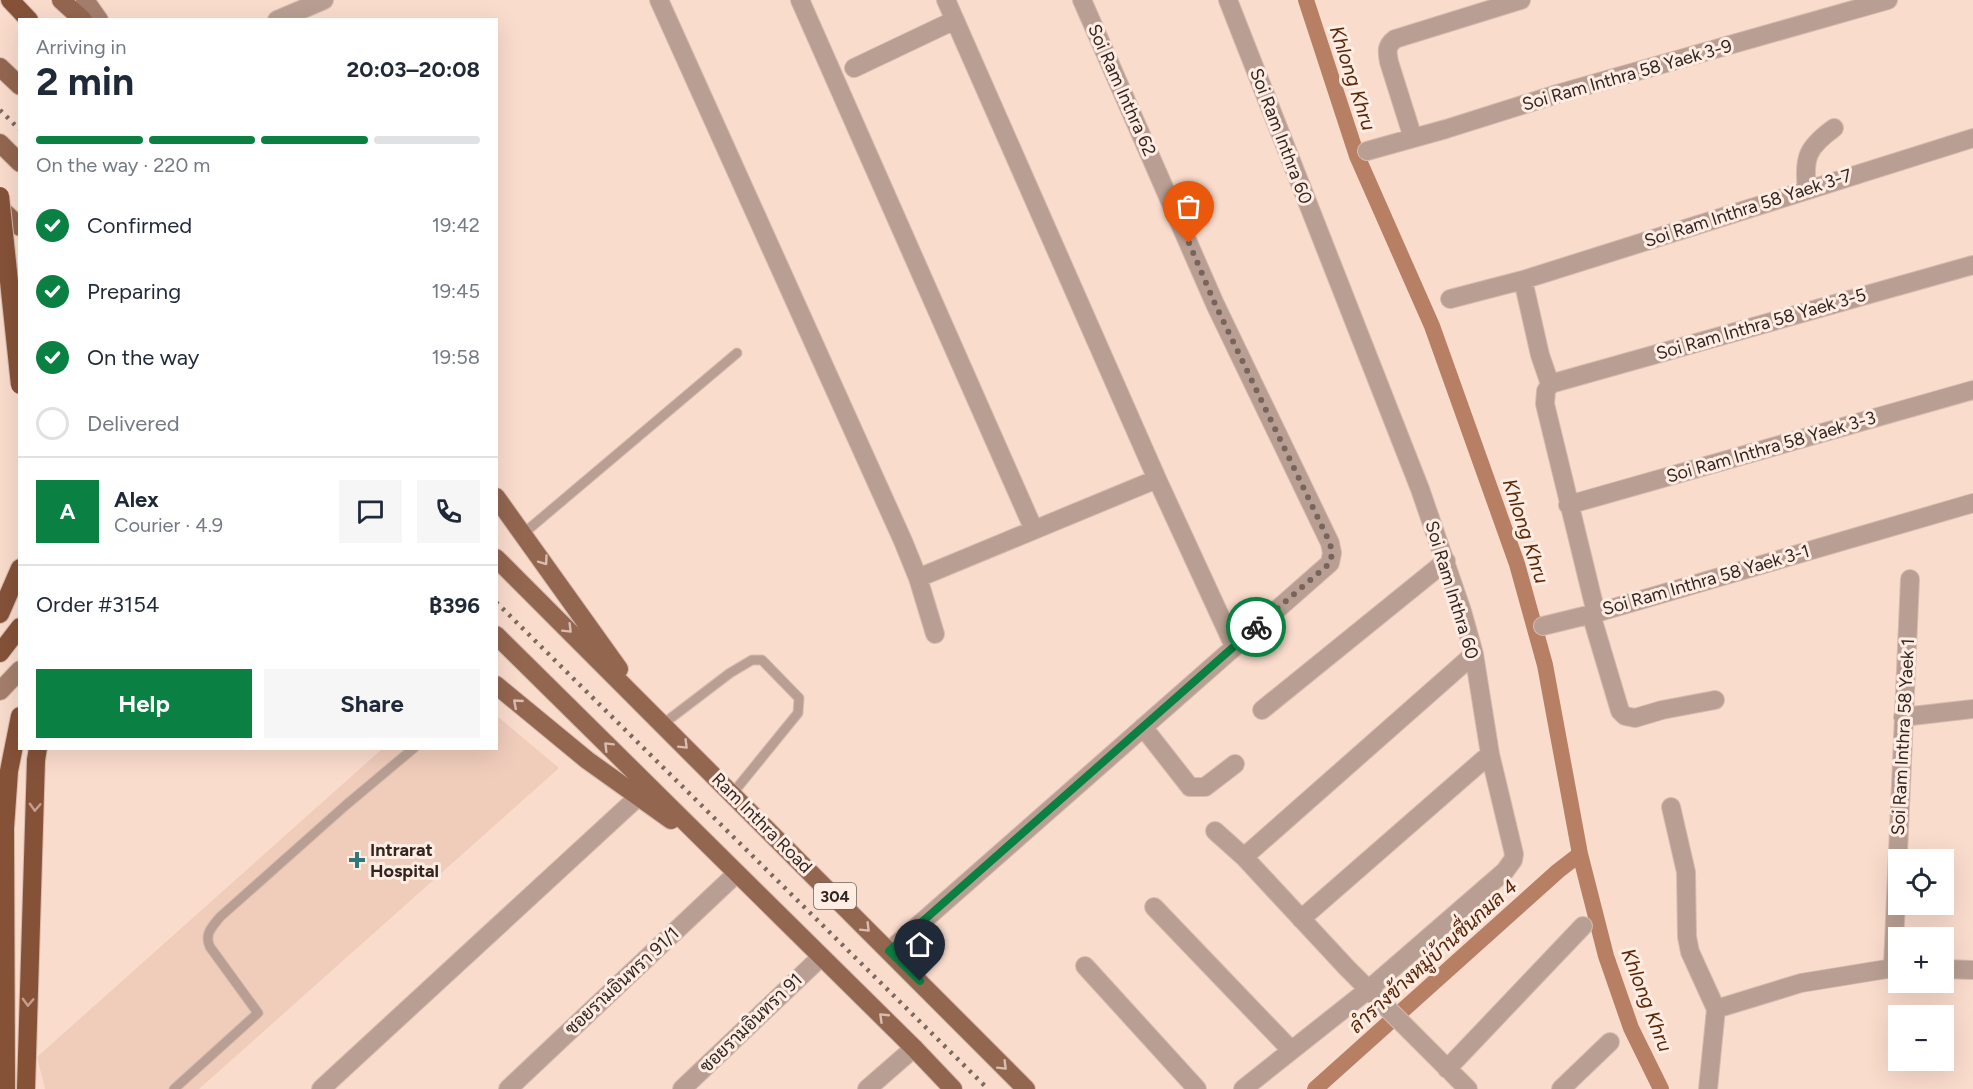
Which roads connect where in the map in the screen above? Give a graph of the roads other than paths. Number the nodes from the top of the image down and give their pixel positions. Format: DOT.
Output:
graph roads {
  1 [pos="10,0"];
  2 [pos="61,0"];
  3 [pos="85,0"];
  4 [pos="324,0"];
  5 [pos="659,0"];
  6 [pos="800,0"];
  7 [pos="946,0"];
  8 [pos="1082,0"];
  9 [pos="1228,0"];
  10 [pos="1521,0"];
  11 [pos="1888,0"];
  12 [pos="302,5"];
  13 [pos="27,18"];
  14 [pos="81,18"];
  15 [pos="98,18"];
  16 [pos="280,18"];
  17 [pos="955,20"];
  18 [pos="0,66"];
  19 [pos="854,69"];
  20 [pos="18,84"];
  21 [pos="1834,128"];
  22 [pos="1413,138"];
  23 [pos="1973,138"];
  24 [pos="0,143"];
  25 [pos="1367,151"];
  26 [pos="18,161"];
  27 [pos="1807,189"];
  28 [pos="0,196"];
  29 [pos="0,208"];
  30 [pos="18,225"];
  31 [pos="1973,265"];
  32 [pos="18,276"];
  33 [pos="0,279"];
  34 [pos="1523,280"];
  35 [pos="18,296"];
  36 [pos="1450,299"];
  37 [pos="0,301"];
  38 [pos="737,352"];
  39 [pos="18,366"];
  40 [pos="1550,384"];
  41 [pos="1973,390"];
  42 [pos="1157,479"];
  43 [pos="498,500"];
  44 [pos="1973,503"];
  45 [pos="1568,506"];
  46 [pos="1034,530"];
  47 [pos="524,533"];
  48 [pos="498,560"];
  49 [pos="1446,561"];
  50 [pos="18,573"];
  51 [pos="918,578"];
  52 [pos="1910,579"];
  53 [pos="0,614"];
  54 [pos="1593,614"];
  55 [pos="1543,626"];
  56 [pos="18,630"];
  57 [pos="935,634"];
  58 [pos="498,637"];
  59 [pos="1234,646"];
  60 [pos="0,653"];
  61 [pos="1474,654"];
  62 [pos="18,672"];
  63 [pos="498,687"];
  64 [pos="0,691"];
  65 [pos="1715,700"];
  66 [pos="643,704"];
  67 [pos="1973,709"];
  68 [pos="1262,710"];
  69 [pos="1903,717"];
  70 [pos="663,724"];
  71 [pos="18,726"];
  72 [pos="1143,727"];
  73 [pos="38,750"];
  74 [pos="412,750"];
  75 [pos="1490,754"];
  76 [pos="1235,764"];
  77 [pos="733,793"];
  78 [pos="638,797"];
  79 [pos="1671,807"];
  80 [pos="1215,831"];
  81 [pos="710,846"];
  82 [pos="1244,857"];
  83 [pos="736,874"];
  84 [pos="1155,907"];
  85 [pos="1301,919"];
  86 [pos="1583,926"];
  87 [pos="1897,927"];
  88 [pos="889,951"];
  89 [pos="821,957"];
  90 [pos="1085,966"];
  91 [pos="1888,968"];
  92 [pos="1954,969"];
  93 [pos="1973,970"];
  94 [pos="1369,989"];
  95 [pos="1716,1009"];
  96 [pos="1610,1042"];
  97 [pos="914,1048"];
  98 [pos="1291,1050"];
  99 [pos="1447,1069"];
  100 [pos="6,1089"];
  101 [pos="26,1089"];
  102 [pos="174,1089"];
  103 [pos="321,1089"];
  104 [pos="508,1089"];
  105 [pos="682,1089"];
  106 [pos="867,1089"];
  107 [pos="953,1089"];
  108 [pos="1026,1089"];
  109 [pos="1197,1089"];
  110 [pos="1243,1089"];
  111 [pos="1468,1089"];
  112 [pos="1561,1089"];
  113 [pos="1708,1089"];
  1 -- 13 [label="highway"];
  2 -- 14 [label="main road"];
  3 -- 15 [label="main road"];
  4 -- 12 [label="street"];
  5 -- 51 [label="street"];
  6 -- 46 [label="street"];
  7 -- 17 [label="street"];
  8 -- 59 [label="street, Soi Ram Inthra 62"];
  9 -- 49 [label="street, Soi Ram Inthra 60"];
  10 -- 22 [label="street"];
  11 -- 22 [label="street, Soi Ram Inthra 58 Yaek 3-9"];
  12 -- 16 [label="street"];
  17 -- 19 [label="street"];
  17 -- 42 [label="street"];
  18 -- 20 [label="main road"];
  21 -- 27 [label="street"];
  22 -- 25 [label="street, Soi Ram Inthra 58 Yaek 3-9"];
  23 -- 27 [label="street, Soi Ram Inthra 58 Yaek 3-7"];
  24 -- 26 [label="main road"];
  27 -- 34 [label="street, Soi Ram Inthra 58 Yaek 3-7"];
  28 -- 39 [label="highway, bridge"];
  29 -- 30 [label="main road"];
  31 -- 40 [label="street, Soi Ram Inthra 58 Yaek 3-5"];
  32 -- 33 [label="main road"];
  34 -- 36 [label="street, Soi Ram Inthra 58 Yaek 3-7"];
  34 -- 40 [label="street, Soi Ram Inthra 58 Yaek 3-1"];
  35 -- 37 [label="main road"];
  38 -- 47 [label="lane"];
  40 -- 45 [label="street, Soi Ram Inthra 58 Yaek 3-1"];
  41 -- 45 [label="street, Soi Ram Inthra 58 Yaek 3-3"];
  42 -- 46 [label="street"];
  42 -- 59 [label="street"];
  43 -- 47 [label="main road"];
  44 -- 54 [label="street, Soi Ram Inthra 58 Yaek 3-1"];
  45 -- 54 [label="street, Soi Ram Inthra 58 Yaek 3-1"];
  46 -- 51 [label="street"];
  47 -- 66 [label="main road, one-way"];
  48 -- 66 [label="main road, Ram Inthra Road / 304, one-way"];
  49 -- 61 [label="street, Soi Ram Inthra 60"];
  49 -- 68 [label="street"];
  50 -- 53 [label="highway"];
  51 -- 57 [label="street"];
  52 -- 69 [label="street, Soi Ram Inthra 58 Yaek 1"];
  54 -- 55 [label="street"];
  54 -- 65 [label="street"];
  56 -- 60 [label="highway"];
  81 -- 58 [label="main road, one-way"];
  59 -- 72 [label="street, Soi Ram Inthra 62"];
  61 -- 75 [label="street, Soi Ram Inthra 60"];
  61 -- 82 [label="street"];
  62 -- 64 [label="main road"];
  78 -- 63 [label="main road, one-way"];
  66 -- 70 [label="main road, Ram Inthra Road / 304"];
  67 -- 69 [label="street"];
  69 -- 87 [label="street, Soi Ram Inthra 58 Yaek 1"];
  70 -- 77 [label="main road, Ram Inthra Road / 304, one-way"];
  70 -- 77 [label="lane"];
  71 -- 100 [label="highway"];
  72 -- 76 [label="street"];
  72 -- 88 [label="street, Soi Ram Inthra 62"];
  73 -- 101 [label="highway, one-way"];
  74 -- 102 [label="lane"];
  75 -- 85 [label="street"];
  75 -- 94 [label="street, Soi Ram Inthra 60"];
  77 -- 88 [label="main road, Ram Inthra Road / 304, one-way"];
  78 -- 81 [label="main road"];
  78 -- 103 [label="street"];
  79 -- 95 [label="street"];
  80 -- 82 [label="street"];
  81 -- 83 [label="main road"];
  82 -- 85 [label="street"];
  83 -- 89 [label="main road"];
  83 -- 104 [label="street, ซอยรามอินทรา 91/1"];
  84 -- 98 [label="street"];
  85 -- 94 [label="street"];
  86 -- 99 [label="street"];
  88 -- 108 [label="main road, Ram Inthra Road / 304, one-way"];
  97 -- 89 [label="main road, one-way"];
  89 -- 105 [label="street, ซอยรามอินทรา 91"];
  90 -- 109 [label="street"];
  91 -- 95 [label="street"];
  92 -- 93 [label="street"];
  94 -- 98 [label="street, Soi Ram Inthra 60"];
  94 -- 99 [label="street"];
  95 -- 113 [label="street"];
  96 -- 112 [label="street"];
  97 -- 106 [label="street"];
  97 -- 107 [label="main road"];
  98 -- 110 [label="street, Soi Ram Inthra 60"];
  99 -- 111 [label="street"];
}
